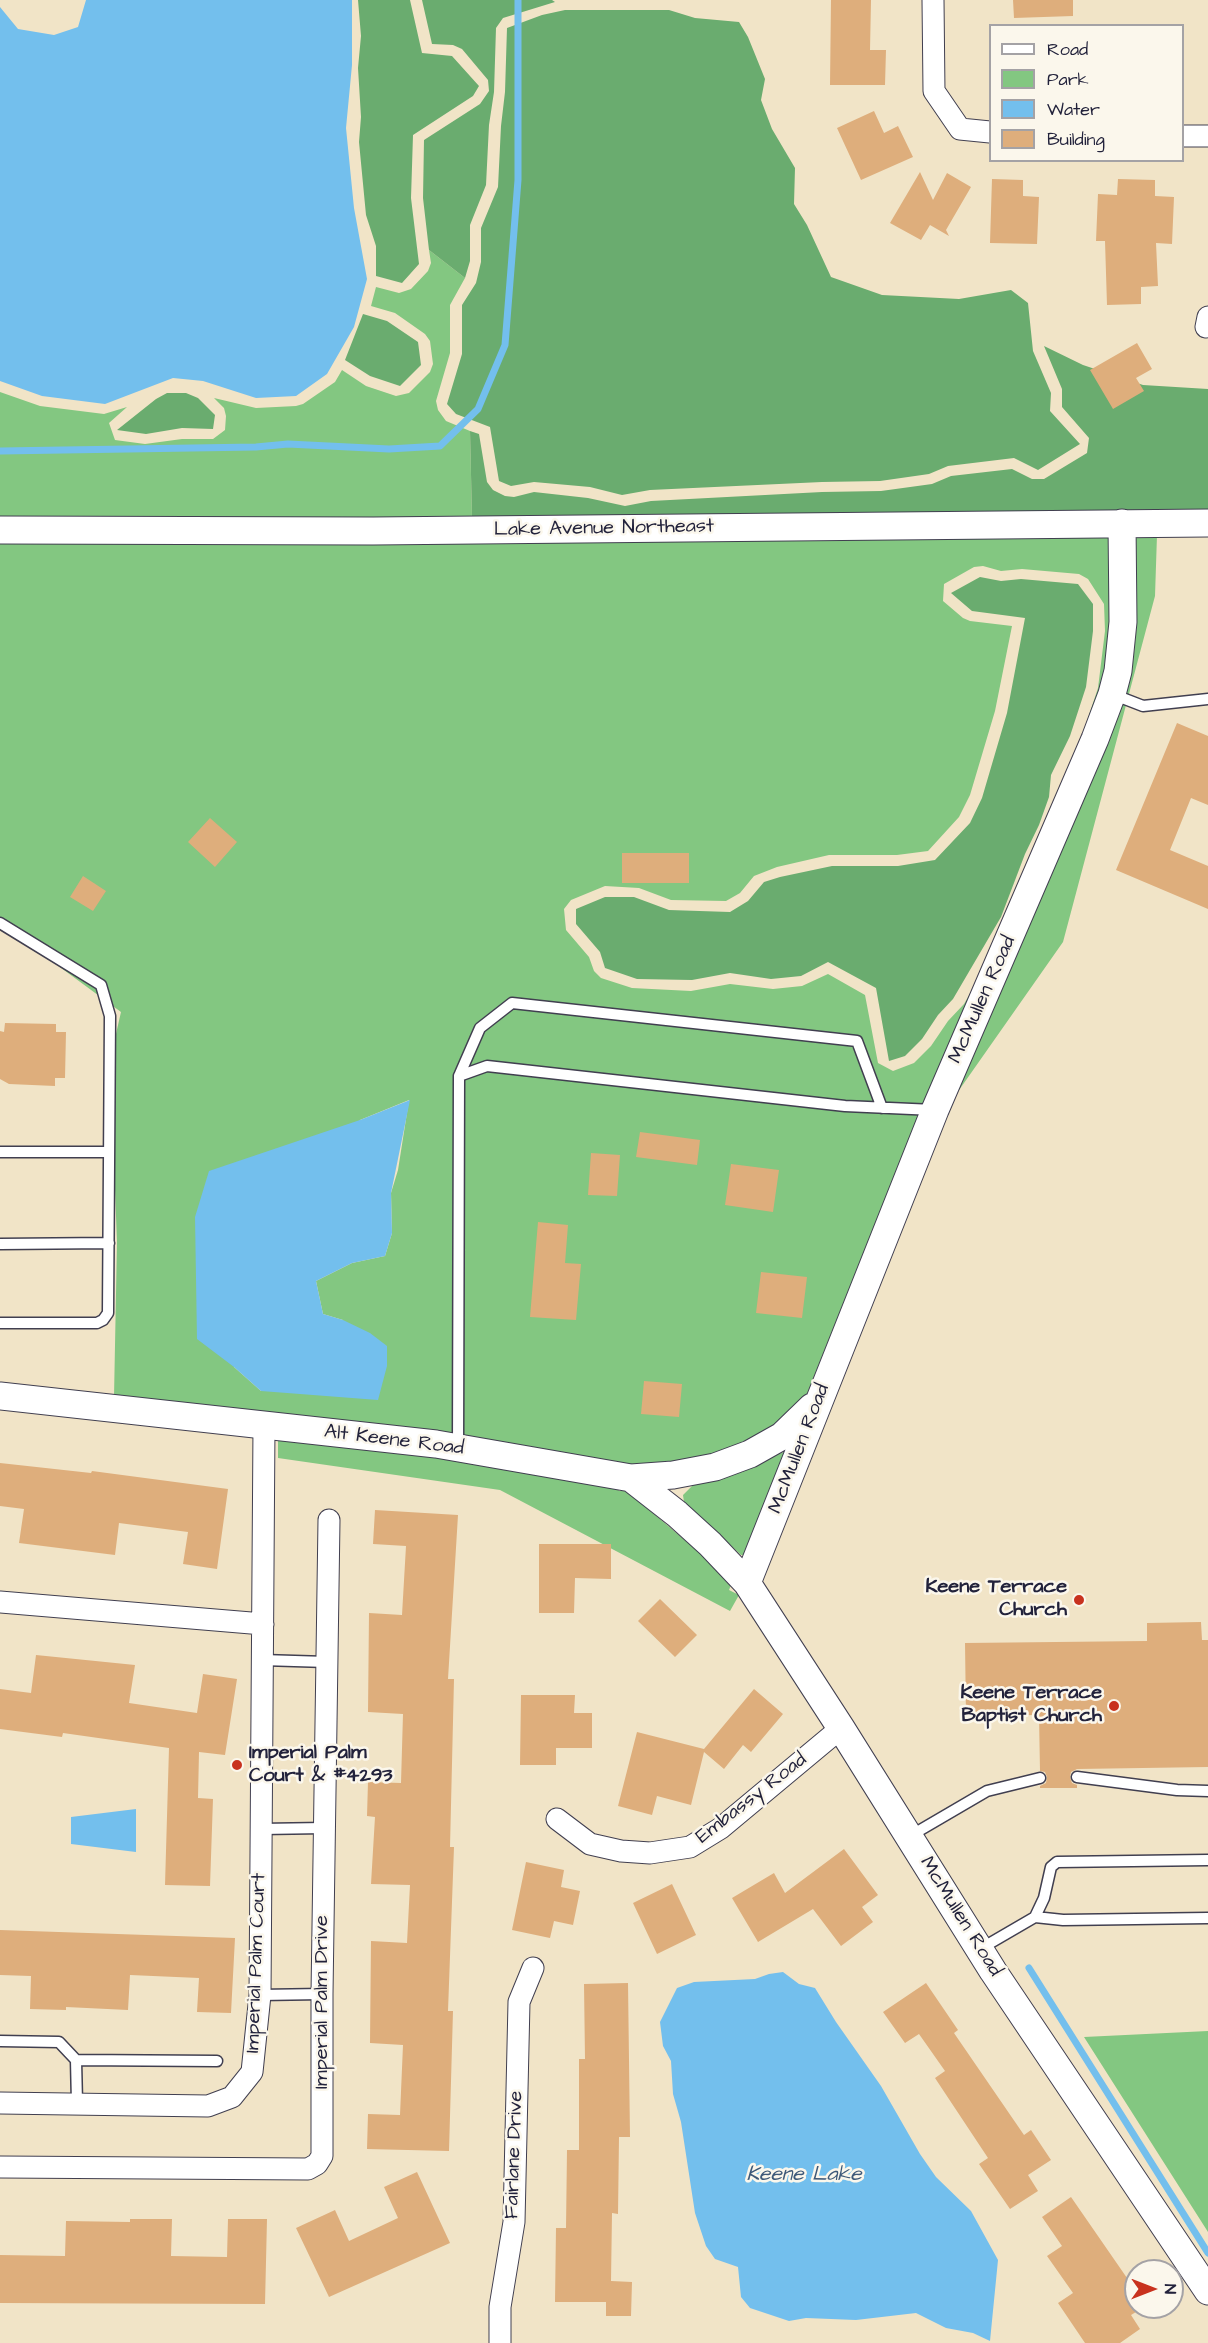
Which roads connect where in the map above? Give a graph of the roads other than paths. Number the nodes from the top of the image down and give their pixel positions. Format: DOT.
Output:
graph roads {
  1 [pos="933,0"];
  2 [pos="989,132"];
  3 [pos="1184,136"];
  4 [pos="1208,136"];
  5 [pos="1208,523"];
  6 [pos="1122,524"];
  7 [pos="0,530"];
  8 [pos="1112,694"];
  9 [pos="1208,699"];
  10 [pos="0,923"];
  11 [pos="459,1076"];
  12 [pos="882,1108"];
  13 [pos="935,1110"];
  14 [pos="0,1152"];
  15 [pos="109,1152"];
  16 [pos="109,1243"];
  17 [pos="0,1244"];
  18 [pos="0,1323"];
  19 [pos="0,1396"];
  20 [pos="819,1400"];
  21 [pos="264,1426"];
  22 [pos="458,1448"];
  23 [pos="631,1478"];
  24 [pos="329,1520"];
  25 [pos="747,1582"];
  26 [pos="0,1602"];
  27 [pos="263,1624"];
  28 [pos="262,1660"];
  29 [pos="327,1662"];
  30 [pos="841,1728"];
  31 [pos="1040,1778"];
  32 [pos="1077,1778"];
  33 [pos="1208,1791"];
  34 [pos="557,1819"];
  35 [pos="324,1828"];
  36 [pos="261,1829"];
  37 [pos="909,1836"];
  38 [pos="1208,1860"];
  39 [pos="1035,1917"];
  40 [pos="1208,1918"];
  41 [pos="980,1949"];
  42 [pos="533,1968"];
  43 [pos="322,1994"];
  44 [pos="260,1995"];
  45 [pos="0,2041"];
  46 [pos="76,2061"];
  47 [pos="217,2061"];
  48 [pos="0,2103"];
  49 [pos="77,2103"];
  50 [pos="0,2167"];
  51 [pos="1208,2291"];
  52 [pos="500,2343"];
  1 -- 2 [label="street"];
  3 -- 4 [label="street"];
  5 -- 6 [label="street, Lake Avenue Northeast"];
  6 -- 7 [label="street, Lake Avenue Northeast"];
  6 -- 8 [label="street, McMullen Road"];
  8 -- 9 [label="lane"];
  8 -- 13 [label="street, McMullen Road"];
  10 -- 15 [label="lane"];
  11 -- 12 [label="lane"];
  11 -- 12 [label="lane"];
  11 -- 22 [label="lane"];
  12 -- 13 [label="lane"];
  13 -- 20 [label="street, McMullen Road"];
  14 -- 15 [label="lane"];
  15 -- 16 [label="lane"];
  16 -- 17 [label="lane"];
  16 -- 18 [label="lane"];
  19 -- 21 [label="street, Alt Keene Road"];
  20 -- 23 [label="street"];
  20 -- 25 [label="street, McMullen Road"];
  21 -- 22 [label="street, Alt Keene Road"];
  21 -- 27 [label="street, Imperial Palm Court"];
  22 -- 23 [label="street, Alt Keene Road"];
  23 -- 25 [label="street, Alt Keene Road"];
  24 -- 29 [label="street, Imperial Palm Drive"];
  25 -- 30 [label="street, McMullen Road"];
  26 -- 27 [label="street"];
  27 -- 28 [label="street, Imperial Palm Court"];
  28 -- 29 [label="lane"];
  28 -- 36 [label="street, Imperial Palm Court"];
  29 -- 35 [label="street, Imperial Palm Drive"];
  30 -- 34 [label="street, Embassy Road"];
  30 -- 37 [label="street, McMullen Road"];
  31 -- 37 [label="lane"];
  32 -- 33 [label="lane"];
  35 -- 36 [label="lane"];
  35 -- 43 [label="street, Imperial Palm Drive"];
  36 -- 44 [label="street, Imperial Palm Court"];
  37 -- 41 [label="street, McMullen Road"];
  38 -- 39 [label="lane"];
  39 -- 40 [label="lane"];
  39 -- 41 [label="lane"];
  41 -- 51 [label="street, McMullen Road"];
  42 -- 52 [label="street, Fairlane Drive"];
  43 -- 44 [label="lane"];
  43 -- 50 [label="street, Imperial Palm Drive"];
  44 -- 49 [label="street, Imperial Palm Court"];
  45 -- 46 [label="lane"];
  46 -- 47 [label="lane"];
  46 -- 49 [label="lane"];
  48 -- 49 [label="street, Imperial Palm Court"];
}
